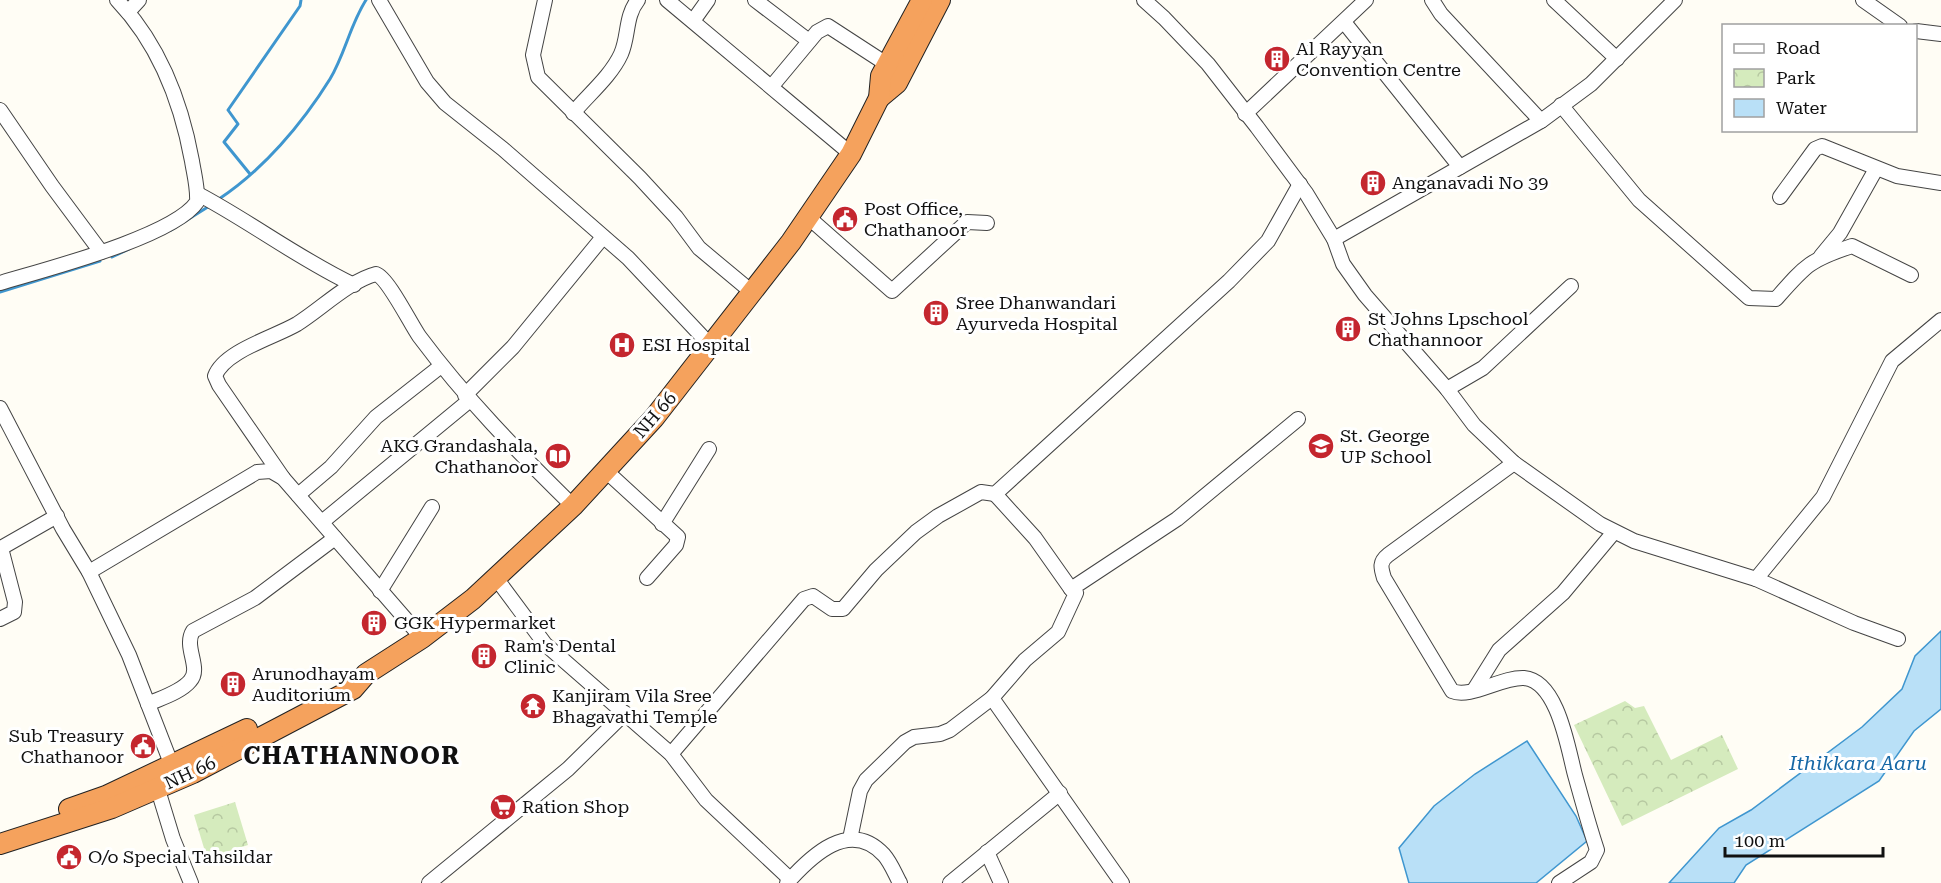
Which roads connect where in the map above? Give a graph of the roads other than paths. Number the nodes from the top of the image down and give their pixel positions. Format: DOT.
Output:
graph roads {
  1 [pos="117,0"];
  2 [pos="139,0"];
  3 [pos="379,0"];
  4 [pos="545,0"];
  5 [pos="638,0"];
  6 [pos="667,0"];
  7 [pos="708,0"];
  8 [pos="755,0"];
  9 [pos="922,0"];
  10 [pos="939,0"];
  11 [pos="1144,0"];
  12 [pos="1366,0"];
  13 [pos="1431,0"];
  14 [pos="1554,0"];
  15 [pos="1675,0"];
  16 [pos="1863,0"];
  17 [pos="128,12"];
  18 [pos="693,21"];
  19 [pos="1344,22"];
  20 [pos="1897,24"];
  21 [pos="1917,31"];
  22 [pos="1941,34"];
  23 [pos="809,41"];
  24 [pos="1617,59"];
  25 [pos="888,65"];
  26 [pos="772,86"];
  27 [pos="879,98"];
  28 [pos="1561,105"];
  29 [pos="0,110"];
  30 [pos="573,113"];
  31 [pos="1245,114"];
  32 [pos="1541,121"];
  33 [pos="851,154"];
  34 [pos="1460,167"];
  35 [pos="1876,169"];
  36 [pos="1300,183"];
  37 [pos="1941,183"];
  38 [pos="198,194"];
  39 [pos="1780,197"];
  40 [pos="808,217"];
  41 [pos="987,223"];
  42 [pos="603,237"];
  43 [pos="1334,239"];
  44 [pos="101,252"];
  45 [pos="1821,256"];
  46 [pos="1911,275"];
  47 [pos="0,283"];
  48 [pos="354,285"];
  49 [pos="1571,286"];
  50 [pos="753,293"];
  51 [pos="1941,320"];
  52 [pos="712,347"];
  53 [pos="441,366"];
  54 [pos="1447,389"];
  55 [pos="467,397"];
  56 [pos="0,408"];
  57 [pos="1298,419"];
  58 [pos="709,449"];
  59 [pos="1514,463"];
  60 [pos="606,471"];
  61 [pos="284,478"];
  62 [pos="995,494"];
  63 [pos="298,495"];
  64 [pos="573,506"];
  65 [pos="432,507"];
  66 [pos="57,516"];
  67 [pos="322,522"];
  68 [pos="662,524"];
  69 [pos="1614,532"];
  70 [pos="335,537"];
  71 [pos="89,572"];
  72 [pos="496,578"];
  73 [pos="647,578"];
  74 [pos="1756,579"];
  75 [pos="1071,589"];
  76 [pos="380,591"];
  77 [pos="0,619"];
  78 [pos="422,638"];
  79 [pos="1898,639"];
  80 [pos="1474,690"];
  81 [pos="992,698"];
  82 [pos="148,704"];
  83 [pos="625,713"];
  84 [pos="671,754"];
  85 [pos="175,772"];
  86 [pos="155,781"];
  87 [pos="1060,794"];
  88 [pos="0,831"];
  89 [pos="849,839"];
  90 [pos="0,843"];
  91 [pos="987,852"];
  92 [pos="789,881"];
  93 [pos="191,883"];
  94 [pos="429,883"];
  95 [pos="900,883"];
  96 [pos="950,883"];
  97 [pos="1001,883"];
  98 [pos="1122,883"];
  99 [pos="1559,883"];
  1 -- 17 [label="street"];
  2 -- 17 [label="street"];
  3 -- 42 [label="street"];
  4 -- 30 [label="street"];
  5 -- 30 [label="street"];
  6 -- 18 [label="street"];
  7 -- 18 [label="street"];
  8 -- 23 [label="street"];
  9 -- 25 [label="highway, NH 66"];
  10 -- 27 [label="highway, NH 66"];
  11 -- 31 [label="street"];
  12 -- 19 [label="street"];
  13 -- 32 [label="street"];
  14 -- 24 [label="street"];
  15 -- 24 [label="street"];
  16 -- 20 [label="street"];
  17 -- 38 [label="street"];
  18 -- 26 [label="street"];
  19 -- 31 [label="street"];
  19 -- 34 [label="street"];
  21 -- 22 [label="street"];
  23 -- 25 [label="street"];
  23 -- 26 [label="street"];
  24 -- 28 [label="street"];
  25 -- 27 [label="highway, NH 66"];
  26 -- 33 [label="street"];
  27 -- 33 [label="highway, NH 66"];
  28 -- 32 [label="street"];
  28 -- 45 [label="street"];
  29 -- 44 [label="street"];
  30 -- 50 [label="street"];
  31 -- 36 [label="street"];
  32 -- 34 [label="street"];
  33 -- 40 [label="highway, NH 66"];
  34 -- 43 [label="street"];
  35 -- 37 [label="street"];
  35 -- 39 [label="street"];
  35 -- 45 [label="street"];
  36 -- 43 [label="street"];
  36 -- 62 [label="street"];
  38 -- 44 [label="street"];
  38 -- 48 [label="street"];
  40 -- 41 [label="street"];
  40 -- 50 [label="highway, NH 66"];
  42 -- 52 [label="street"];
  42 -- 55 [label="street"];
  43 -- 54 [label="street"];
  44 -- 47 [label="street"];
  45 -- 46 [label="street"];
  48 -- 53 [label="street"];
  48 -- 61 [label="street"];
  49 -- 54 [label="street"];
  50 -- 52 [label="highway, NH 66"];
  51 -- 74 [label="street"];
  52 -- 60 [label="highway, NH 66"];
  53 -- 55 [label="street"];
  53 -- 63 [label="street"];
  54 -- 59 [label="street"];
  55 -- 64 [label="street"];
  55 -- 67 [label="street"];
  56 -- 66 [label="street"];
  57 -- 75 [label="street"];
  58 -- 68 [label="street"];
  59 -- 69 [label="street"];
  59 -- 80 [label="street"];
  60 -- 64 [label="highway, NH 66"];
  60 -- 68 [label="street"];
  61 -- 63 [label="street"];
  61 -- 71 [label="street"];
  62 -- 75 [label="street"];
  62 -- 84 [label="street"];
  63 -- 67 [label="street"];
  64 -- 72 [label="highway, NH 66"];
  65 -- 76 [label="street"];
  66 -- 71 [label="street"];
  66 -- 77 [label="street"];
  67 -- 70 [label="street"];
  68 -- 73 [label="street"];
  69 -- 74 [label="street"];
  69 -- 80 [label="street"];
  70 -- 76 [label="street"];
  70 -- 82 [label="street"];
  71 -- 82 [label="street"];
  72 -- 78 [label="highway, NH 66"];
  72 -- 83 [label="street"];
  74 -- 79 [label="street"];
  75 -- 81 [label="street"];
  76 -- 78 [label="street"];
  78 -- 85 [label="highway, NH 66"];
  80 -- 99 [label="street"];
  81 -- 87 [label="street"];
  81 -- 89 [label="street"];
  82 -- 85 [label="street"];
  83 -- 84 [label="street"];
  83 -- 94 [label="street"];
  84 -- 92 [label="street"];
  85 -- 86 [label="highway, NH 66"];
  86 -- 88 [label="highway, NH 66"];
  86 -- 90 [label="highway, NH 66"];
  86 -- 93 [label="street"];
  87 -- 91 [label="street"];
  87 -- 98 [label="street"];
  89 -- 92 [label="street"];
  89 -- 95 [label="street"];
  91 -- 96 [label="street"];
  91 -- 97 [label="street"];
}
